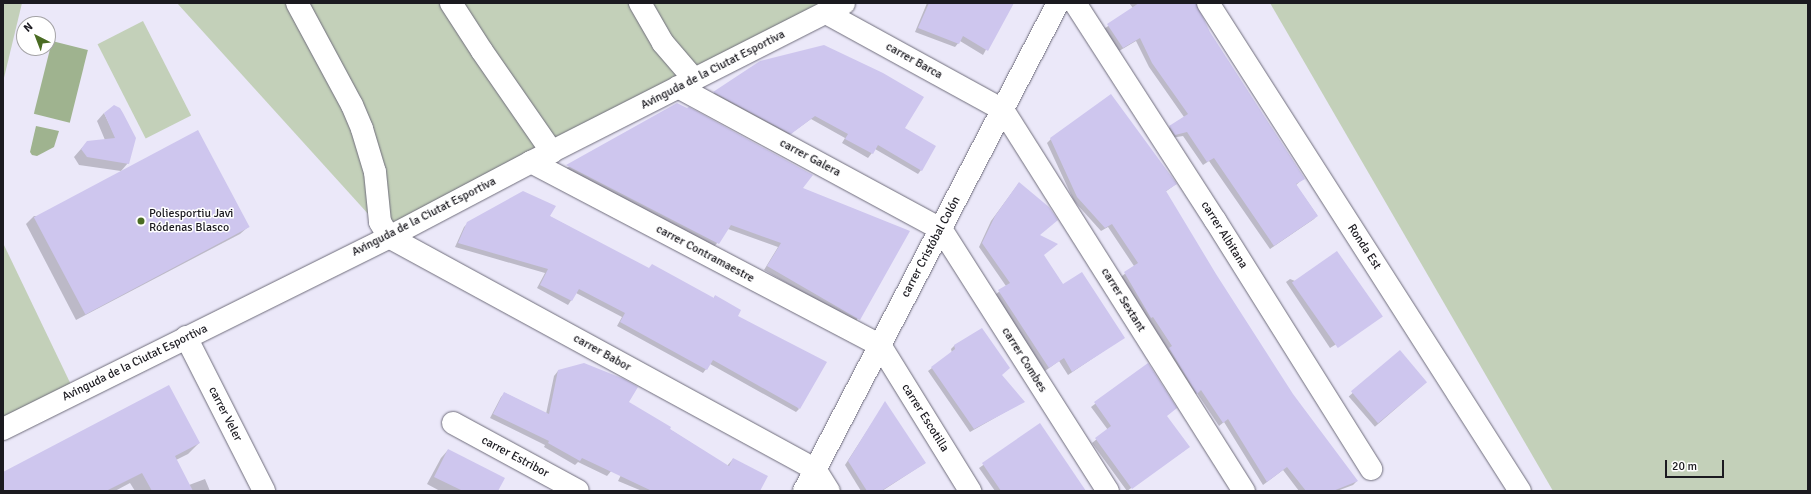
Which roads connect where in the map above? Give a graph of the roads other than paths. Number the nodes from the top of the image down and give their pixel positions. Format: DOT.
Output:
graph roads {
  1 [pos="297,3"];
  2 [pos="451,3"];
  3 [pos="640,3"];
  4 [pos="1058,3"];
  5 [pos="1075,3"];
  6 [pos="1208,3"];
  7 [pos="835,8"];
  8 [pos="686,83"];
  9 [pos="1002,110"];
  10 [pos="552,152"];
  11 [pos="531,162"];
  12 [pos="941,229"];
  13 [pos="388,237"];
  14 [pos="186,337"];
  15 [pos="880,345"];
  16 [pos="453,423"];
  17 [pos="3,428"];
  18 [pos="815,469"];
  19 [pos="1371,469"];
  20 [pos="264,491"];
  21 [pos="578,491"];
  22 [pos="804,491"];
  23 [pos="829,491"];
  24 [pos="970,491"];
  25 [pos="1108,491"];
  26 [pos="1244,491"];
  27 [pos="1520,491"];
  1 -- 13 [label="street"];
  2 -- 10 [label="street"];
  3 -- 8 [label="street"];
  4 -- 9 [label="street, carrer Cristóbal Colón"];
  5 -- 19 [label="street, carrer Albitana"];
  6 -- 27 [label="street, Ronda Est"];
  7 -- 8 [label="street, Avinguda de la Ciutat Esportiva"];
  7 -- 9 [label="street, carrer Barca"];
  8 -- 10 [label="street, Avinguda de la Ciutat Esportiva"];
  8 -- 12 [label="street, carrer Galera"];
  9 -- 12 [label="street, carrer Cristóbal Colón"];
  9 -- 26 [label="street, carrer Sextant"];
  10 -- 11 [label="street, Avinguda de la Ciutat Esportiva"];
  11 -- 13 [label="street, Avinguda de la Ciutat Esportiva"];
  11 -- 15 [label="street, carrer Contramaestre"];
  12 -- 15 [label="street, carrer Cristóbal Colón"];
  12 -- 25 [label="street, carrer Combes"];
  13 -- 14 [label="street, Avinguda de la Ciutat Esportiva"];
  13 -- 18 [label="street, carrer Babor"];
  14 -- 17 [label="street, Avinguda de la Ciutat Esportiva"];
  14 -- 20 [label="street, carrer Veler"];
  15 -- 18 [label="street, carrer Cristóbal Colón"];
  15 -- 24 [label="street, carrer Escotilla"];
  16 -- 21 [label="street, carrer Estribor"];
  18 -- 22 [label="street, carrer Cristóbal Colón"];
  18 -- 23 [label="street"];
}
